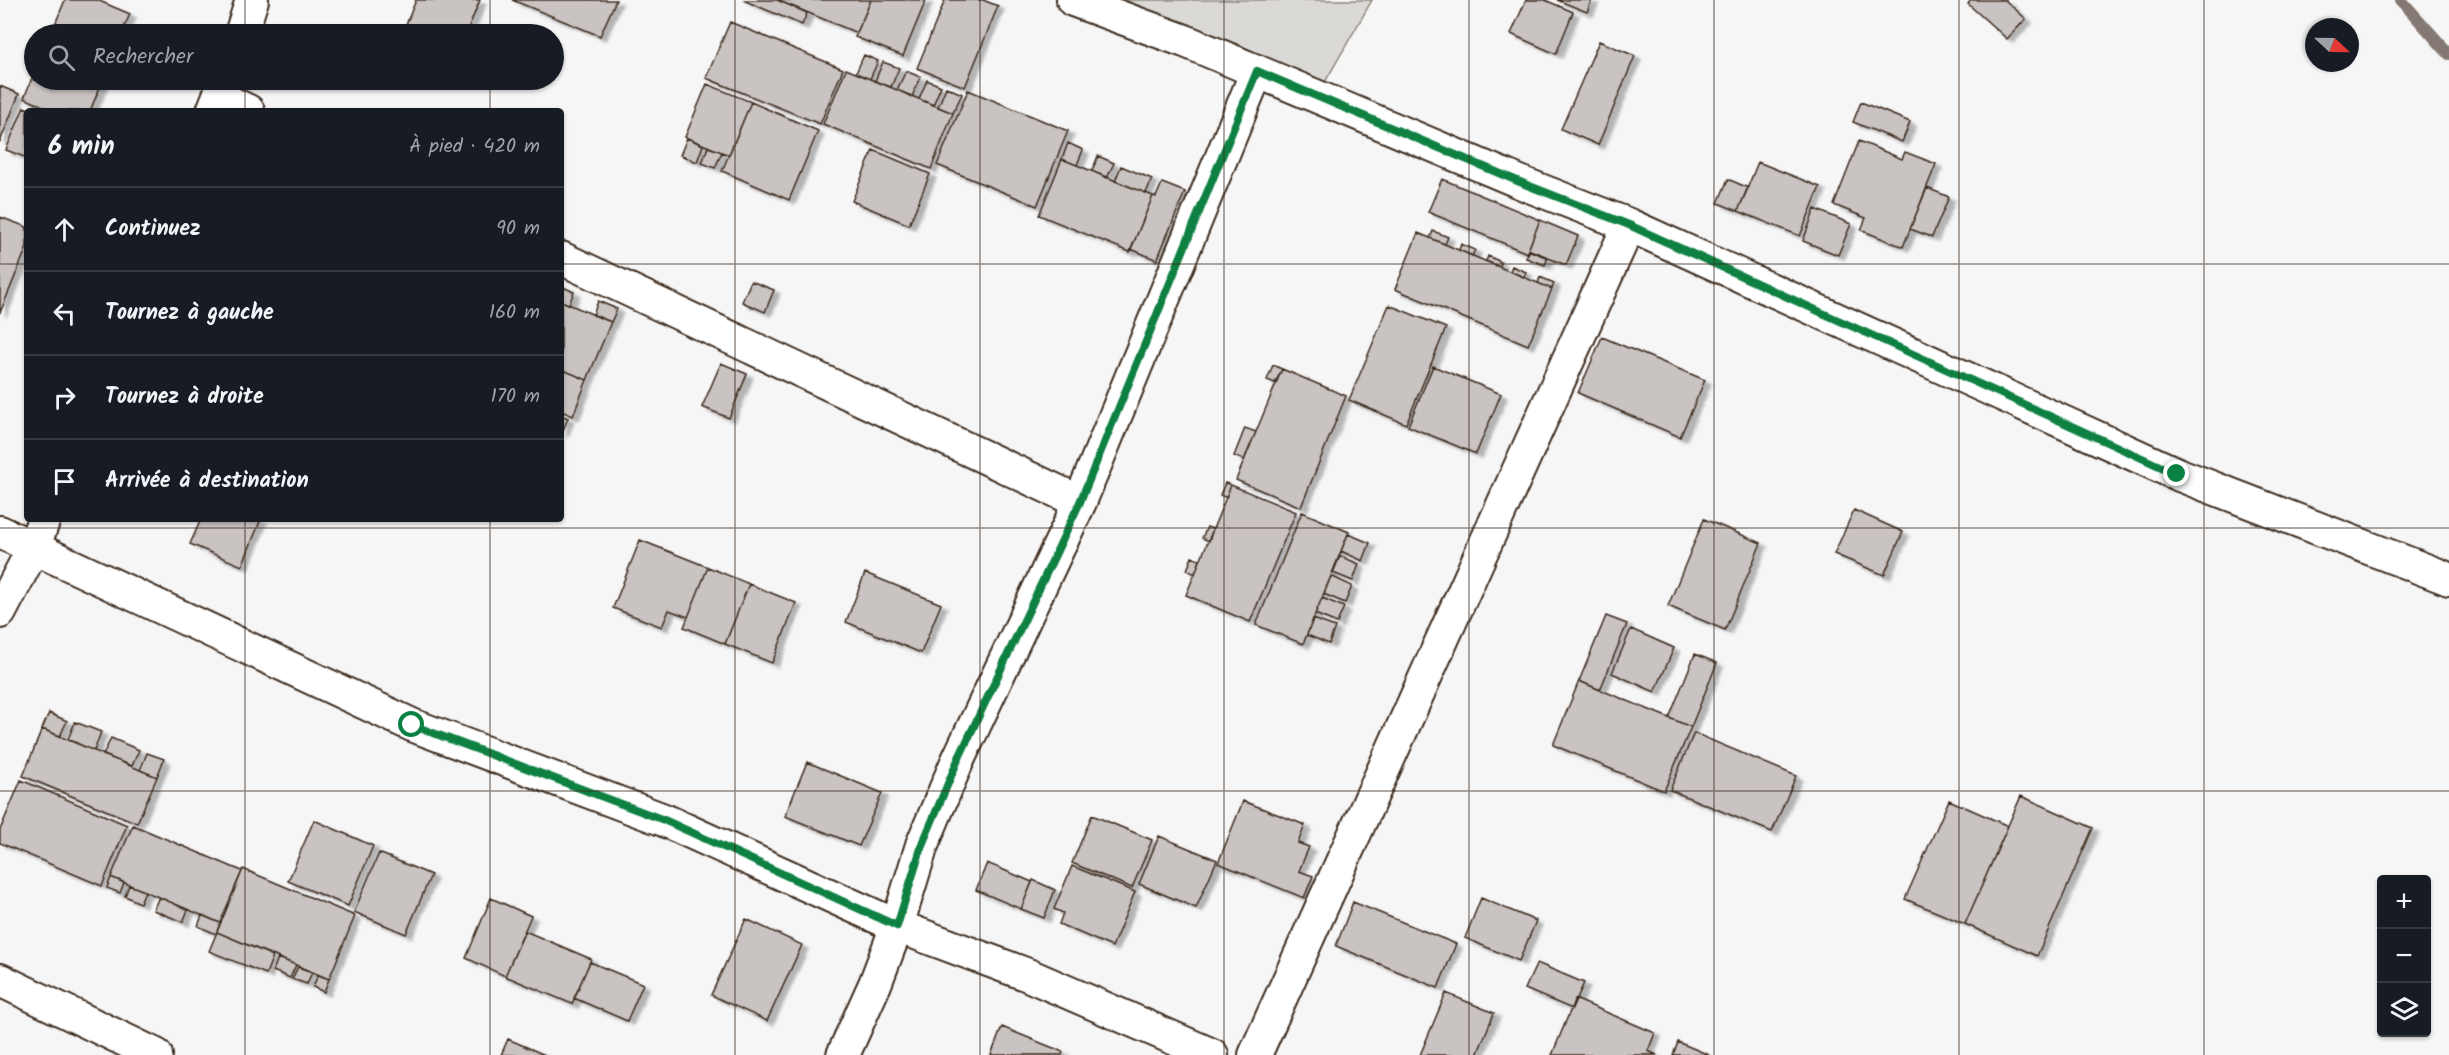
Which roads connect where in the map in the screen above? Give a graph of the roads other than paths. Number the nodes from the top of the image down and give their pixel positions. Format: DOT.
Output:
graph roads {
  1 [pos="252,0"];
  2 [pos="1073,0"];
  3 [pos="244,24"];
  4 [pos="1257,71"];
  5 [pos="219,96"];
  6 [pos="242,108"];
  7 [pos="1629,225"];
  8 [pos="564,259"];
  9 [pos="1080,502"];
  10 [pos="43,522"];
  11 [pos="0,532"];
  12 [pos="33,549"];
  13 [pos="2449,579"];
  14 [pos="0,612"];
  15 [pos="897,926"];
  16 [pos="0,980"];
  17 [pos="156,1055"];
  18 [pos="843,1055"];
  19 [pos="1212,1055"];
  20 [pos="1256,1055"];
  1 -- 3 [label="street"];
  2 -- 4 [label="street"];
  4 -- 7 [label="street"];
  4 -- 9 [label="street"];
  5 -- 6 [label="street"];
  7 -- 13 [label="street"];
  7 -- 20 [label="street"];
  8 -- 9 [label="street"];
  9 -- 15 [label="street"];
  10 -- 12 [label="street"];
  11 -- 12 [label="street"];
  12 -- 14 [label="street"];
  12 -- 15 [label="street"];
  15 -- 18 [label="street"];
  15 -- 19 [label="street"];
  16 -- 17 [label="street"];
}
